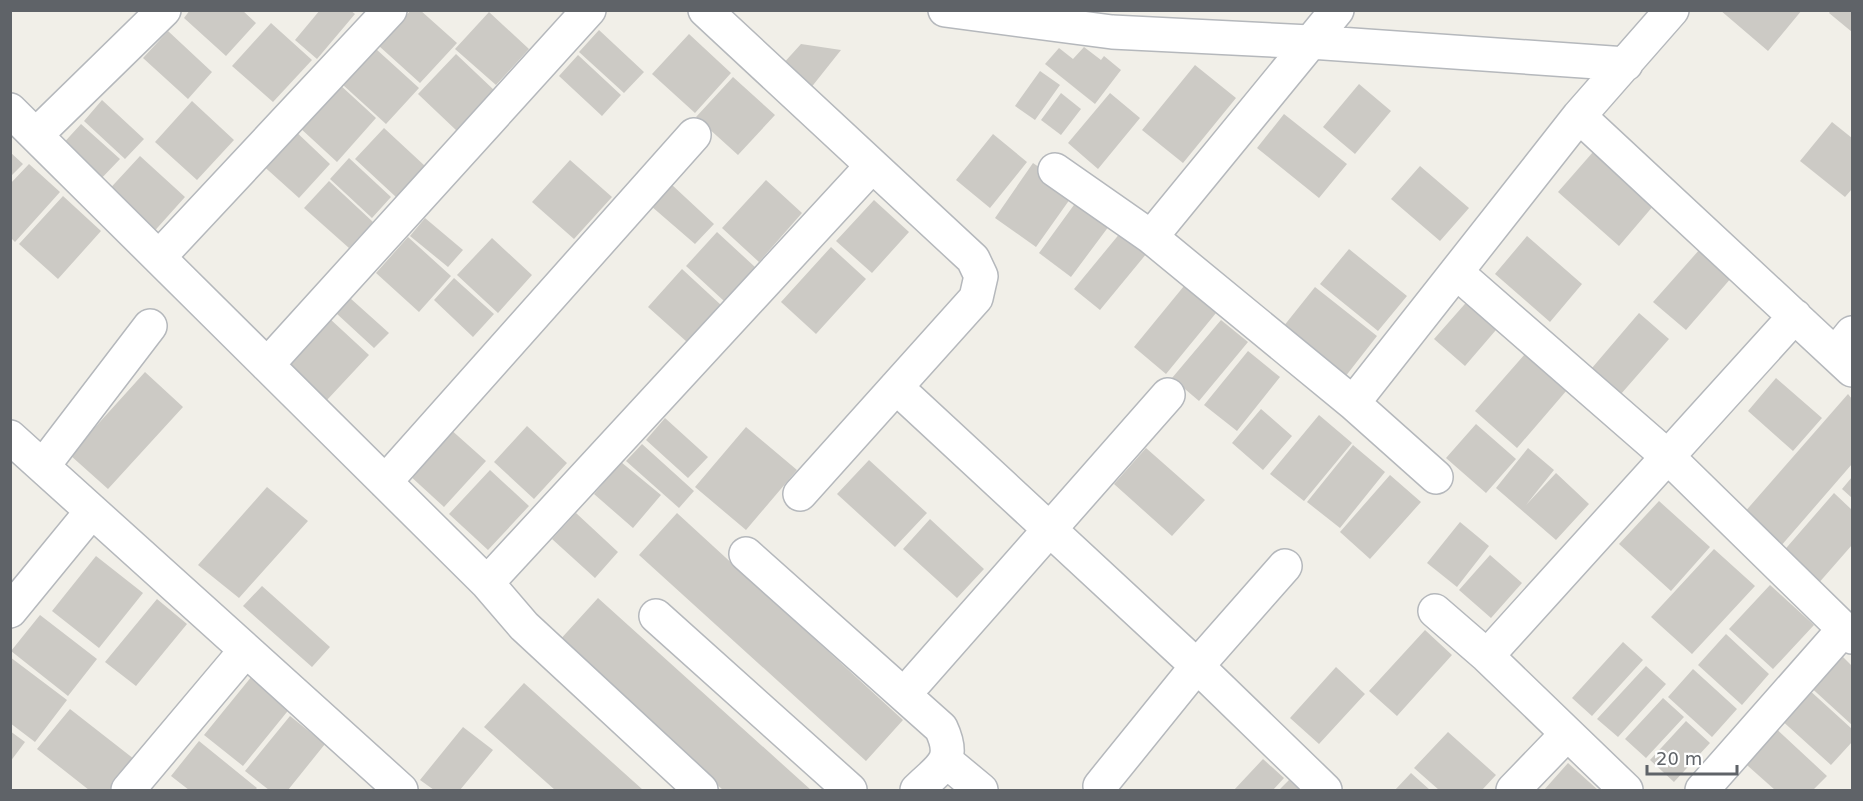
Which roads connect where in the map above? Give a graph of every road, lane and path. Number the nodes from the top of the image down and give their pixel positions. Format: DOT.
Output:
graph roads {
  1 [pos="165,10"];
  2 [pos="390,10"];
  3 [pos="589,10"];
  4 [pos="705,10"];
  5 [pos="945,10"];
  6 [pos="1337,10"];
  7 [pos="1672,10"];
  8 [pos="1310,42"];
  9 [pos="1626,64"];
  10 [pos="10,110"];
  11 [pos="1579,116"];
  12 [pos="36,135"];
  13 [pos="693,135"];
  14 [pos="872,166"];
  15 [pos="1055,170"];
  16 [pos="1150,237"];
  17 [pos="159,257"];
  18 [pos="1456,272"];
  19 [pos="1795,316"];
  20 [pos="150,326"];
  21 [pos="1847,352"];
  22 [pos="267,365"];
  23 [pos="896,387"];
  24 [pos="1168,395"];
  25 [pos="1353,403"];
  26 [pos="10,437"];
  27 [pos="1667,456"];
  28 [pos="43,466"];
  29 [pos="1436,477"];
  30 [pos="385,482"];
  31 [pos="800,494"];
  32 [pos="92,511"];
  33 [pos="1050,529"];
  34 [pos="746,554"];
  35 [pos="1285,566"];
  36 [pos="487,583"];
  37 [pos="10,610"];
  38 [pos="1435,611"];
  39 [pos="656,616"];
  40 [pos="1848,633"];
  41 [pos="246,650"];
  42 [pos="1487,656"];
  43 [pos="1197,666"];
  44 [pos="916,681"];
  45 [pos="1567,734"];
  46 [pos="946,761"];
  47 [pos="1100,786"];
  48 [pos="397,789"];
  49 [pos="128,790"];
  50 [pos="701,790"];
  51 [pos="850,790"];
  52 [pos="917,790"];
  53 [pos="981,790"];
  54 [pos="1324,790"];
  55 [pos="1513,790"];
  56 [pos="1626,790"];
  57 [pos="1702,790"];
  1 -- 12 [label="street"];
  2 -- 17 [label="street"];
  3 -- 22 [label="street"];
  4 -- 14 [label="street"];
  5 -- 8 [label="street"];
  6 -- 8 [label="street"];
  7 -- 9 [label="street"];
  8 -- 9 [label="street"];
  8 -- 16 [label="street"];
  9 -- 11 [label="street"];
  10 -- 12 [label="street"];
  11 -- 18 [label="street"];
  11 -- 19 [label="street"];
  12 -- 17 [label="street"];
  13 -- 30 [label="street"];
  14 -- 23 [label="street"];
  14 -- 36 [label="street"];
  15 -- 16 [label="street"];
  16 -- 25 [label="street"];
  17 -- 22 [label="street"];
  18 -- 25 [label="street"];
  18 -- 27 [label="street"];
  19 -- 21 [label="street"];
  19 -- 27 [label="street"];
  20 -- 28 [label="street"];
  22 -- 30 [label="street"];
  23 -- 31 [label="street"];
  23 -- 33 [label="street"];
  24 -- 33 [label="street"];
  25 -- 29 [label="street"];
  26 -- 28 [label="street"];
  27 -- 40 [label="street"];
  27 -- 42 [label="street"];
  28 -- 32 [label="street"];
  30 -- 36 [label="street"];
  32 -- 37 [label="street"];
  32 -- 41 [label="street"];
  33 -- 43 [label="street"];
  33 -- 44 [label="street"];
  34 -- 46 [label="street"];
  35 -- 43 [label="street"];
  36 -- 50 [label="street"];
  38 -- 42 [label="street"];
  39 -- 51 [label="street"];
  40 -- 57 [label="street"];
  41 -- 48 [label="street"];
  41 -- 49 [label="street"];
  42 -- 45 [label="street"];
  43 -- 47 [label="street"];
  43 -- 54 [label="street"];
  45 -- 55 [label="street"];
  45 -- 56 [label="street"];
  46 -- 52 [label="street"];
  46 -- 53 [label="street"];
}
